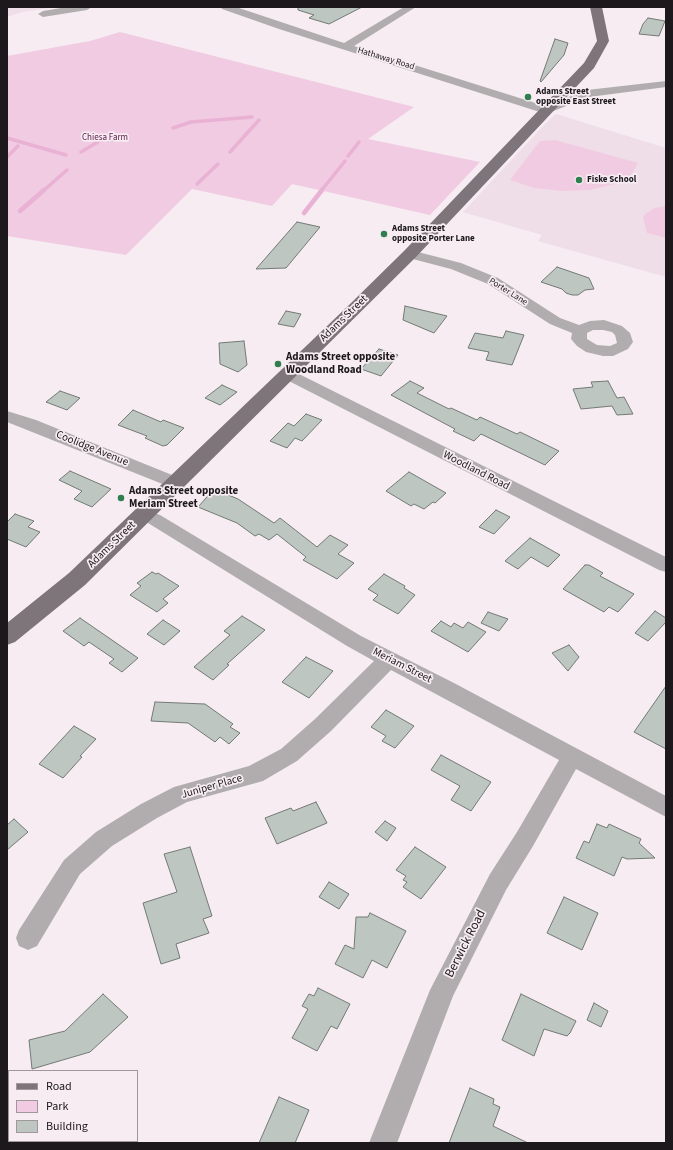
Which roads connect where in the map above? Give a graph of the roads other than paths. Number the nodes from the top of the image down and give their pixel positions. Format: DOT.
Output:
graph roads {
  1 [pos="87,7"];
  2 [pos="226,7"];
  3 [pos="411,7"];
  4 [pos="596,7"];
  5 [pos="43,14"];
  6 [pos="345,47"];
  7 [pos="573,83"];
  8 [pos="666,84"];
  9 [pos="591,94"];
  10 [pos="546,110"];
  11 [pos="410,254"];
  12 [pos="580,331"];
  13 [pos="287,374"];
  14 [pos="7,416"];
  15 [pos="176,483"];
  16 [pos="144,515"];
  17 [pos="666,565"];
  18 [pos="7,636"];
  19 [pos="389,660"];
  20 [pos="572,757"];
  21 [pos="666,807"];
  22 [pos="28,938"];
  23 [pos="383,1143"];
  1 -- 5 [label="street"];
  2 -- 6 [label="street, Hathaway Road"];
  3 -- 6 [label="street"];
  4 -- 7 [label="main road, Adams Street"];
  6 -- 10 [label="street, Hathaway Road"];
  7 -- 9 [label="street"];
  7 -- 10 [label="main road, Adams Street"];
  8 -- 9 [label="street"];
  9 -- 10 [label="street"];
  10 -- 11 [label="main road, Adams Street"];
  11 -- 12 [label="street, Porter Lane"];
  11 -- 13 [label="main road, Adams Street"];
  13 -- 15 [label="main road, Adams Street"];
  13 -- 17 [label="street, Woodland Road"];
  14 -- 15 [label="street, Coolidge Avenue"];
  15 -- 16 [label="main road, Adams Street"];
  16 -- 18 [label="main road, Adams Street"];
  16 -- 19 [label="street, Meriam Street"];
  19 -- 20 [label="street, Meriam Street"];
  19 -- 22 [label="street, Juniper Place"];
  20 -- 21 [label="street, Meriam Street"];
  20 -- 23 [label="street, Berwick Road"];
}
